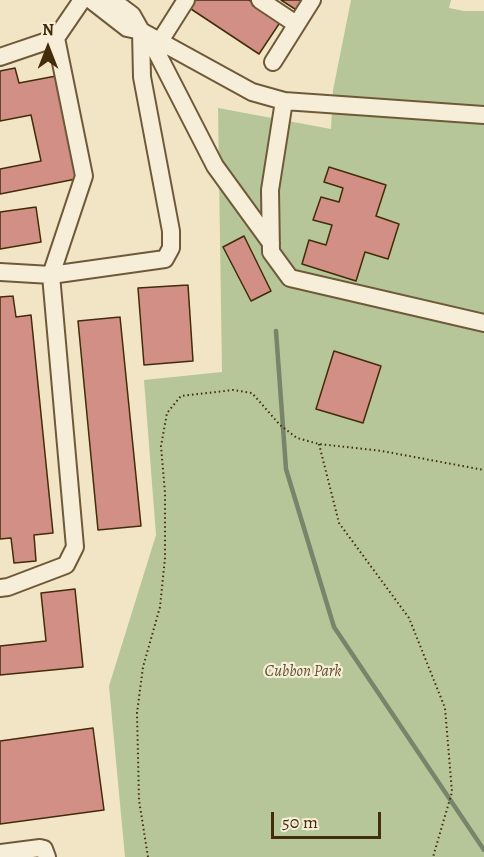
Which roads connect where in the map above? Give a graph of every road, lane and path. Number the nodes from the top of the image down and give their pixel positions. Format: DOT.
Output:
graph roads {
  1 [pos="82,0"];
  2 [pos="91,0"];
  3 [pos="112,0"];
  4 [pos="186,0"];
  5 [pos="260,0"];
  6 [pos="312,0"];
  7 [pos="296,24"];
  8 [pos="141,31"];
  9 [pos="56,38"];
  10 [pos="159,41"];
  11 [pos="0,57"];
  12 [pos="273,62"];
  13 [pos="284,101"];
  14 [pos="484,115"];
  15 [pos="271,243"];
  16 [pos="0,272"];
  17 [pos="51,274"];
  18 [pos="484,323"];
  19 [pos="319,444"];
  20 [pos="484,470"];
  21 [pos="0,588"];
  22 [pos="0,853"];
  23 [pos="47,857"];
  24 [pos="148,857"];
  25 [pos="433,857"];
  1 -- 9 [label="street"];
  2 -- 8 [label="street"];
  3 -- 8 [label="street"];
  4 -- 10 [label="street"];
  5 -- 7 [label="street"];
  6 -- 7 [label="street"];
  7 -- 12 [label="street"];
  8 -- 10 [label="street"];
  8 -- 17 [label="street"];
  9 -- 11 [label="street"];
  9 -- 17 [label="street"];
  10 -- 13 [label="street"];
  10 -- 15 [label="street"];
  13 -- 14 [label="street"];
  13 -- 15 [label="street"];
  15 -- 18 [label="street"];
  16 -- 17 [label="street"];
  17 -- 21 [label="street"];
  19 -- 20 [label="path"];
  19 -- 24 [label="path"];
  19 -- 25 [label="path"];
  22 -- 23 [label="street"];
}
